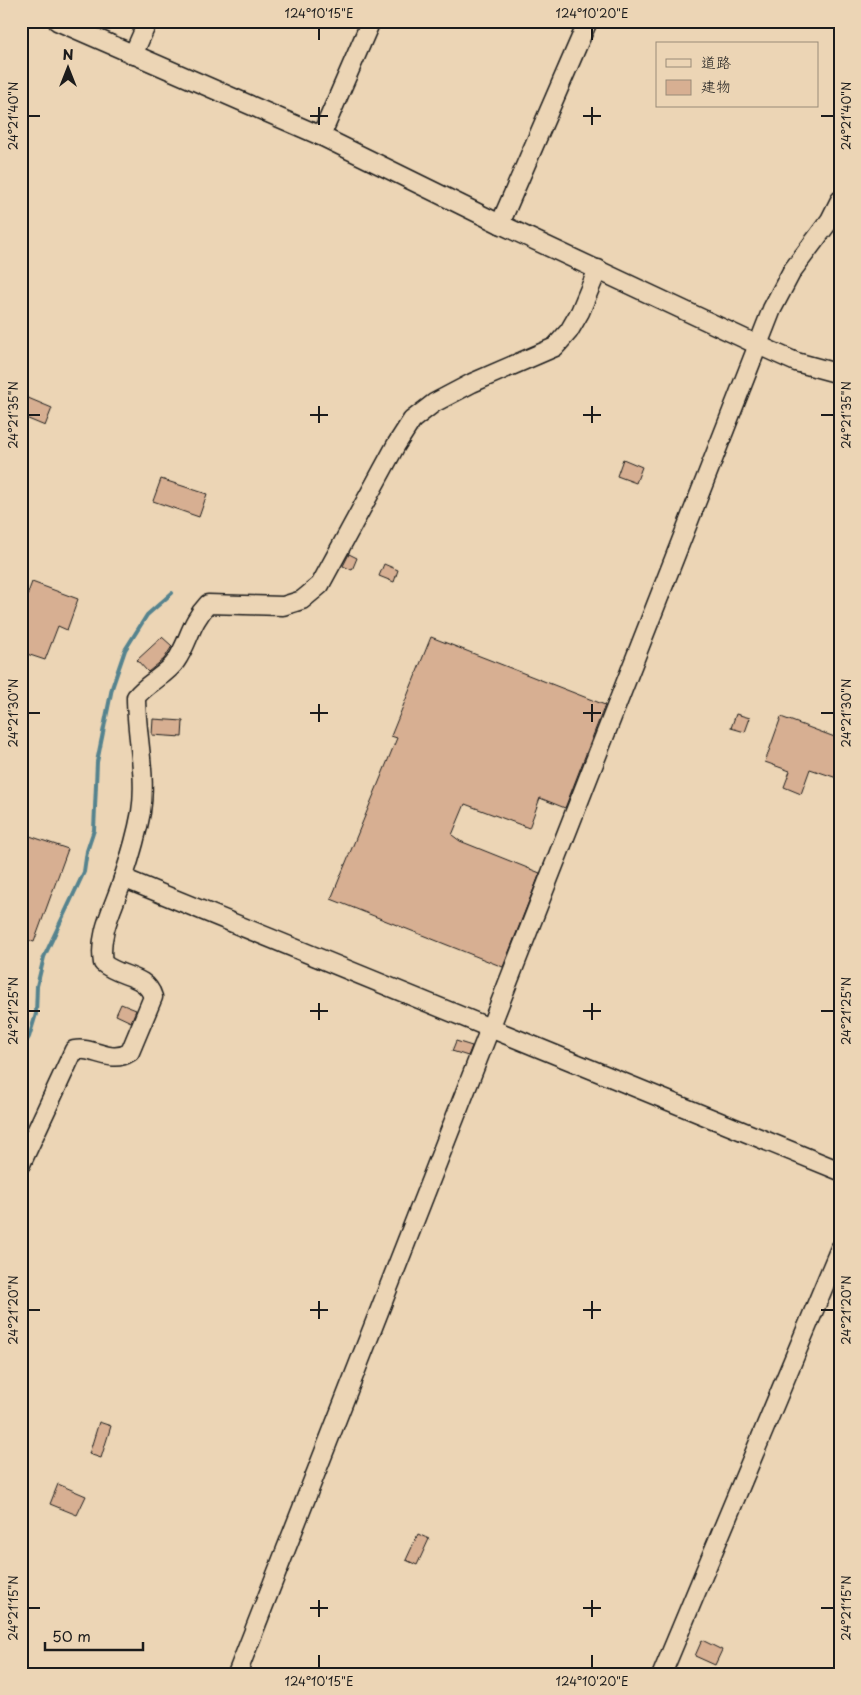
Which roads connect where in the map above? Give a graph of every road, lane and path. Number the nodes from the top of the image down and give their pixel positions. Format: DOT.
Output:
graph roads {
  1 [pos="57,21"];
  2 [pos="148,21"];
  3 [pos="371,21"];
  4 [pos="588,21"];
  5 [pos="132,55"];
  6 [pos="320,136"];
  7 [pos="840,200"];
  8 [pos="500,224"];
  9 [pos="598,269"];
  10 [pos="758,346"];
  11 [pos="840,374"];
  12 [pos="123,878"];
  13 [pos="489,1028"];
  14 [pos="21,1164"];
  15 [pos="840,1171"];
  16 [pos="840,1248"];
  17 [pos="237,1674"];
  18 [pos="662,1674"];
  1 -- 5 [label="street"];
  2 -- 5 [label="street"];
  3 -- 6 [label="street"];
  4 -- 8 [label="street"];
  5 -- 6 [label="street"];
  6 -- 8 [label="street"];
  7 -- 10 [label="street"];
  8 -- 9 [label="street"];
  9 -- 10 [label="street"];
  9 -- 12 [label="street"];
  10 -- 11 [label="street"];
  10 -- 13 [label="street"];
  12 -- 13 [label="street"];
  12 -- 14 [label="street"];
  13 -- 15 [label="street"];
  13 -- 17 [label="street"];
  16 -- 18 [label="street"];
}
